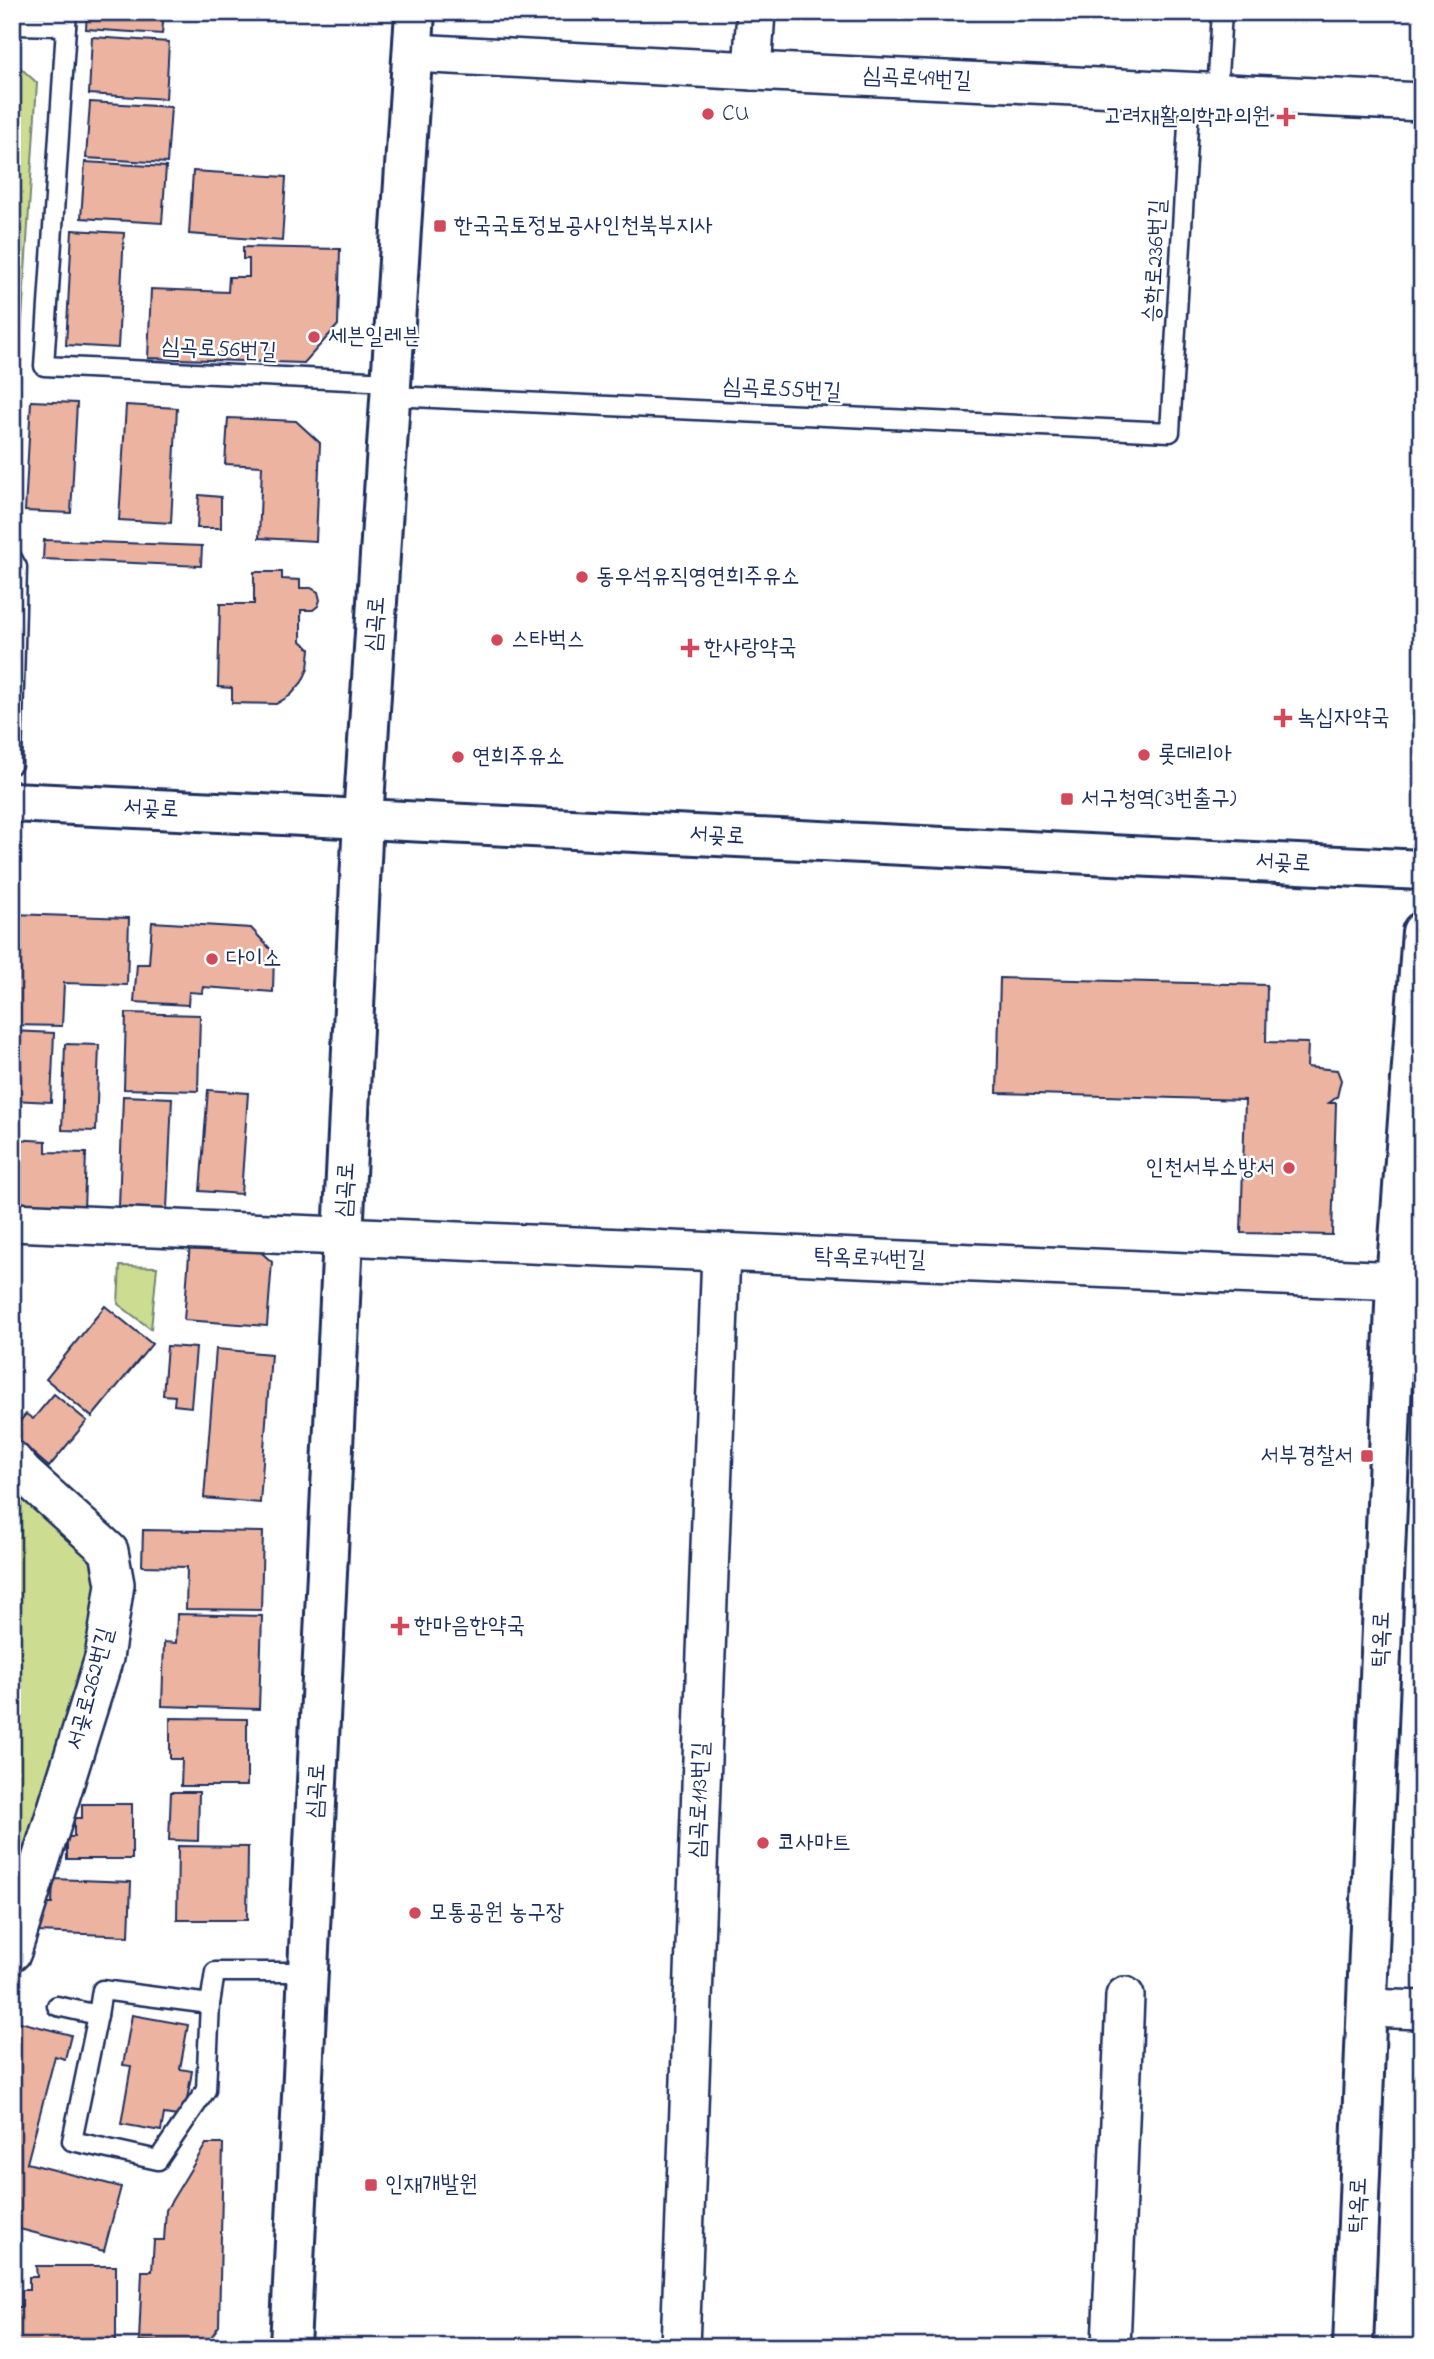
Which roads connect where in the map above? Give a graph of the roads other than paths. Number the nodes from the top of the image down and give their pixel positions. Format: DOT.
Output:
graph roads {
  1 [pos="415,12"];
  2 [pos="756,12"];
  3 [pos="1222,12"];
  4 [pos="67,19"];
  5 [pos="12,25"];
  6 [pos="413,53"];
  7 [pos="752,71"];
  8 [pos="1204,92"];
  9 [pos="1422,102"];
  10 [pos="391,389"];
  11 [pos="1170,432"];
  12 [pos="15,563"];
  13 [pos="14,677"];
  14 [pos="12,764"];
  15 [pos="12,803"];
  16 [pos="363,819"];
  17 [pos="1422,870"];
  18 [pos="1422,932"];
  19 [pos="12,1222"];
  20 [pos="344,1236"];
  21 [pos="721,1252"];
  22 [pos="1409,1282"];
  23 [pos="12,1460"];
  24 [pos="12,1952"];
  25 [pos="308,1972"];
  26 [pos="1125,1996"];
  27 [pos="210,2004"];
  28 [pos="57,2006"];
  29 [pos="1367,2008"];
  30 [pos="1422,2010"];
  31 [pos="98,2015"];
  32 [pos="290,2347"];
  33 [pos="680,2347"];
  34 [pos="1111,2347"];
  35 [pos="1353,2347"];
  1 -- 6 [label="street, 심곡로"];
  2 -- 7 [label="street"];
  3 -- 8 [label="lane, 승학로236번길"];
  4 -- 5 [label="lane"];
  4 -- 10 [label="lane, 심곡로56번길"];
  6 -- 7 [label="street, 심곡로49번길"];
  6 -- 10 [label="street, 심곡로"];
  7 -- 8 [label="street, 심곡로49번길"];
  8 -- 9 [label="street, 심곡로49번길"];
  8 -- 11 [label="lane, 승학로236번길"];
  10 -- 11 [label="lane, 심곡로55번길"];
  10 -- 16 [label="street, 심곡로"];
  12 -- 13 [label="lane"];
  13 -- 14 [label="lane"];
  15 -- 16 [label="street, 서곶로"];
  16 -- 17 [label="street, 서곶로"];
  16 -- 20 [label="street, 심곡로"];
  18 -- 22 [label="street, 탁옥로"];
  19 -- 20 [label="street, 심곡로"];
  20 -- 21 [label="street, 탁옥로74번길"];
  20 -- 25 [label="street, 심곡로"];
  21 -- 22 [label="street, 탁옥로74번길"];
  21 -- 33 [label="street, 심곡로113번길"];
  22 -- 29 [label="street, 탁옥로"];
  23 -- 24 [label="street, 서곶로262번길"];
  25 -- 27 [label="lane"];
  25 -- 32 [label="street, 심곡로"];
  26 -- 34 [label="street"];
  27 -- 31 [label="lane"];
  27 -- 31 [label="lane"];
  28 -- 31 [label="lane"];
  29 -- 30 [label="street"];
  29 -- 35 [label="street, 탁옥로"];
}
